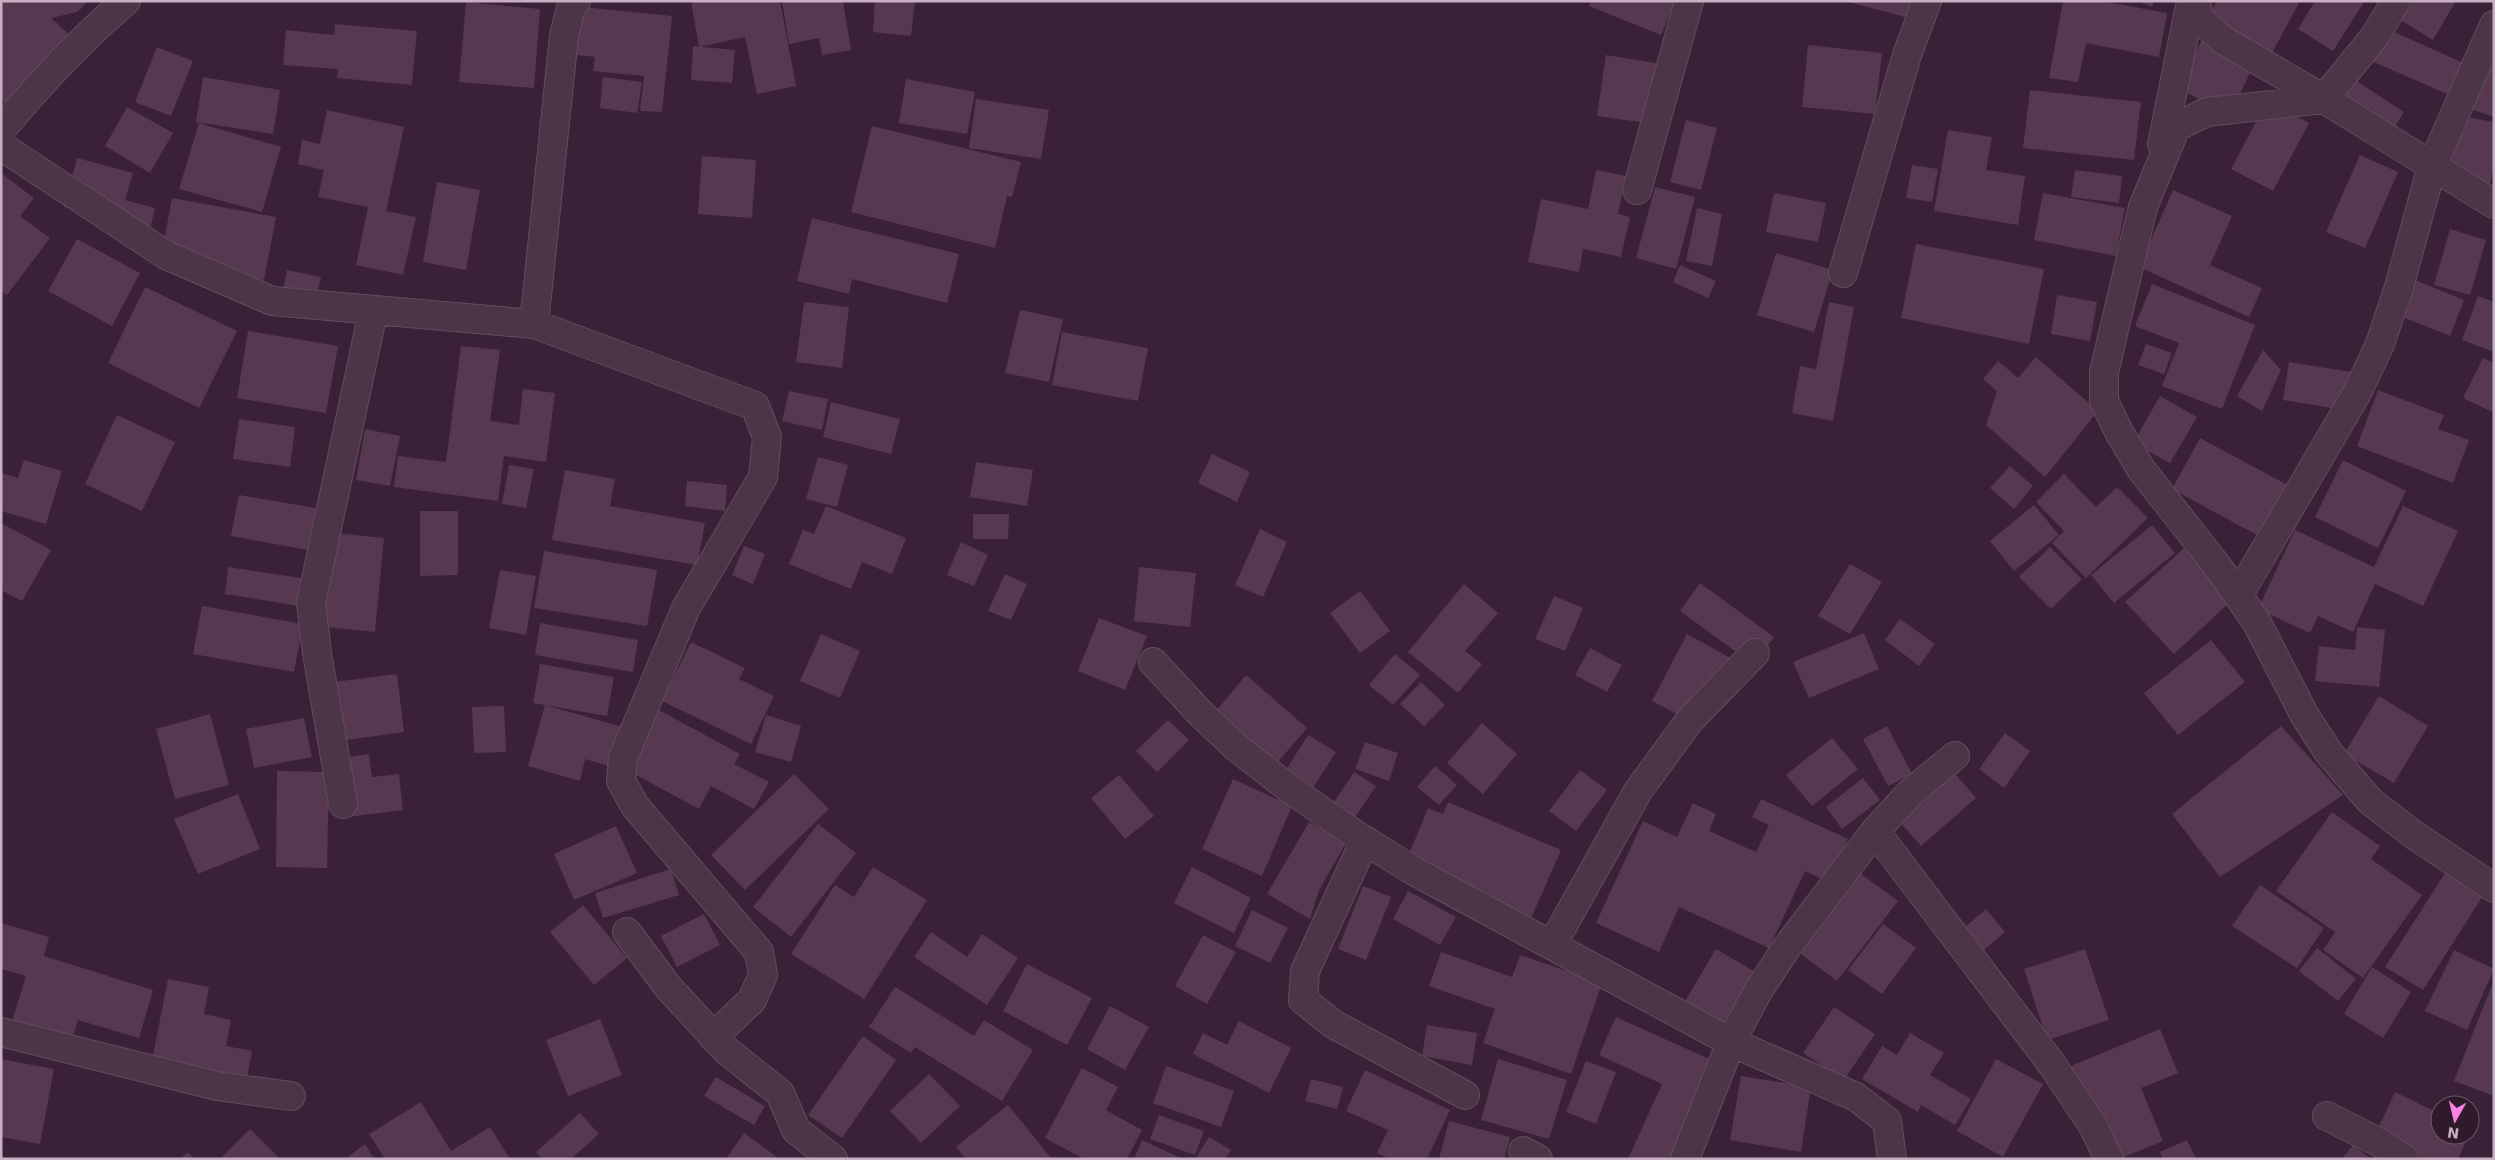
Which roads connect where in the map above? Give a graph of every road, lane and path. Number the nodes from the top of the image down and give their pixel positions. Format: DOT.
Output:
graph roads {
  1 [pos="126,1"];
  2 [pos="576,1"];
  3 [pos="1689,1"];
  4 [pos="1927,1"];
  5 [pos="2191,1"];
  6 [pos="2196,1"];
  7 [pos="2396,1"];
  8 [pos="2494,25"];
  9 [pos="2324,99"];
  10 [pos="1,130"];
  11 [pos="1,146"];
  12 [pos="2432,166"];
  13 [pos="2158,167"];
  14 [pos="1638,190"];
  15 [pos="2489,197"];
  16 [pos="1843,273"];
  17 [pos="373,312"];
  18 [pos="534,324"];
  19 [pos="2238,596"];
  20 [pos="1754,653"];
  21 [pos="1153,662"];
  22 [pos="1954,756"];
  23 [pos="343,804"];
  24 [pos="1875,831"];
  25 [pos="1365,840"];
  26 [pos="2494,888"];
  27 [pos="627,932"];
  28 [pos="1552,945"];
  29 [pos="1,1032"];
  30 [pos="714,1037"];
  31 [pos="1731,1042"];
  32 [pos="1465,1095"];
  33 [pos="292,1096"];
  34 [pos="2327,1116"];
  35 [pos="833,1159"];
  36 [pos="1685,1159"];
  37 [pos="1892,1159"];
  38 [pos="2109,1159"];
  39 [pos="2404,1159"];
  1 -- 10 [label="street"];
  2 -- 18 [label="street"];
  3 -- 14 [label="street"];
  4 -- 16 [label="street"];
  5 -- 13 [label="street"];
  6 -- 9 [label="street"];
  7 -- 9 [label="street"];
  8 -- 12 [label="street"];
  9 -- 12 [label="street"];
  9 -- 13 [label="street"];
  11 -- 17 [label="street"];
  12 -- 15 [label="street"];
  12 -- 19 [label="street"];
  13 -- 19 [label="street"];
  17 -- 18 [label="street"];
  17 -- 23 [label="street"];
  18 -- 30 [label="street"];
  19 -- 26 [label="street"];
  20 -- 28 [label="street"];
  21 -- 25 [label="street"];
  22 -- 24 [label="street"];
  24 -- 31 [label="street"];
  24 -- 38 [label="street"];
  25 -- 28 [label="street"];
  25 -- 32 [label="street"];
  27 -- 30 [label="street"];
  28 -- 31 [label="street"];
  29 -- 33 [label="street"];
  30 -- 35 [label="street"];
  31 -- 36 [label="street"];
  31 -- 37 [label="street"];
  34 -- 39 [label="street"];
}
